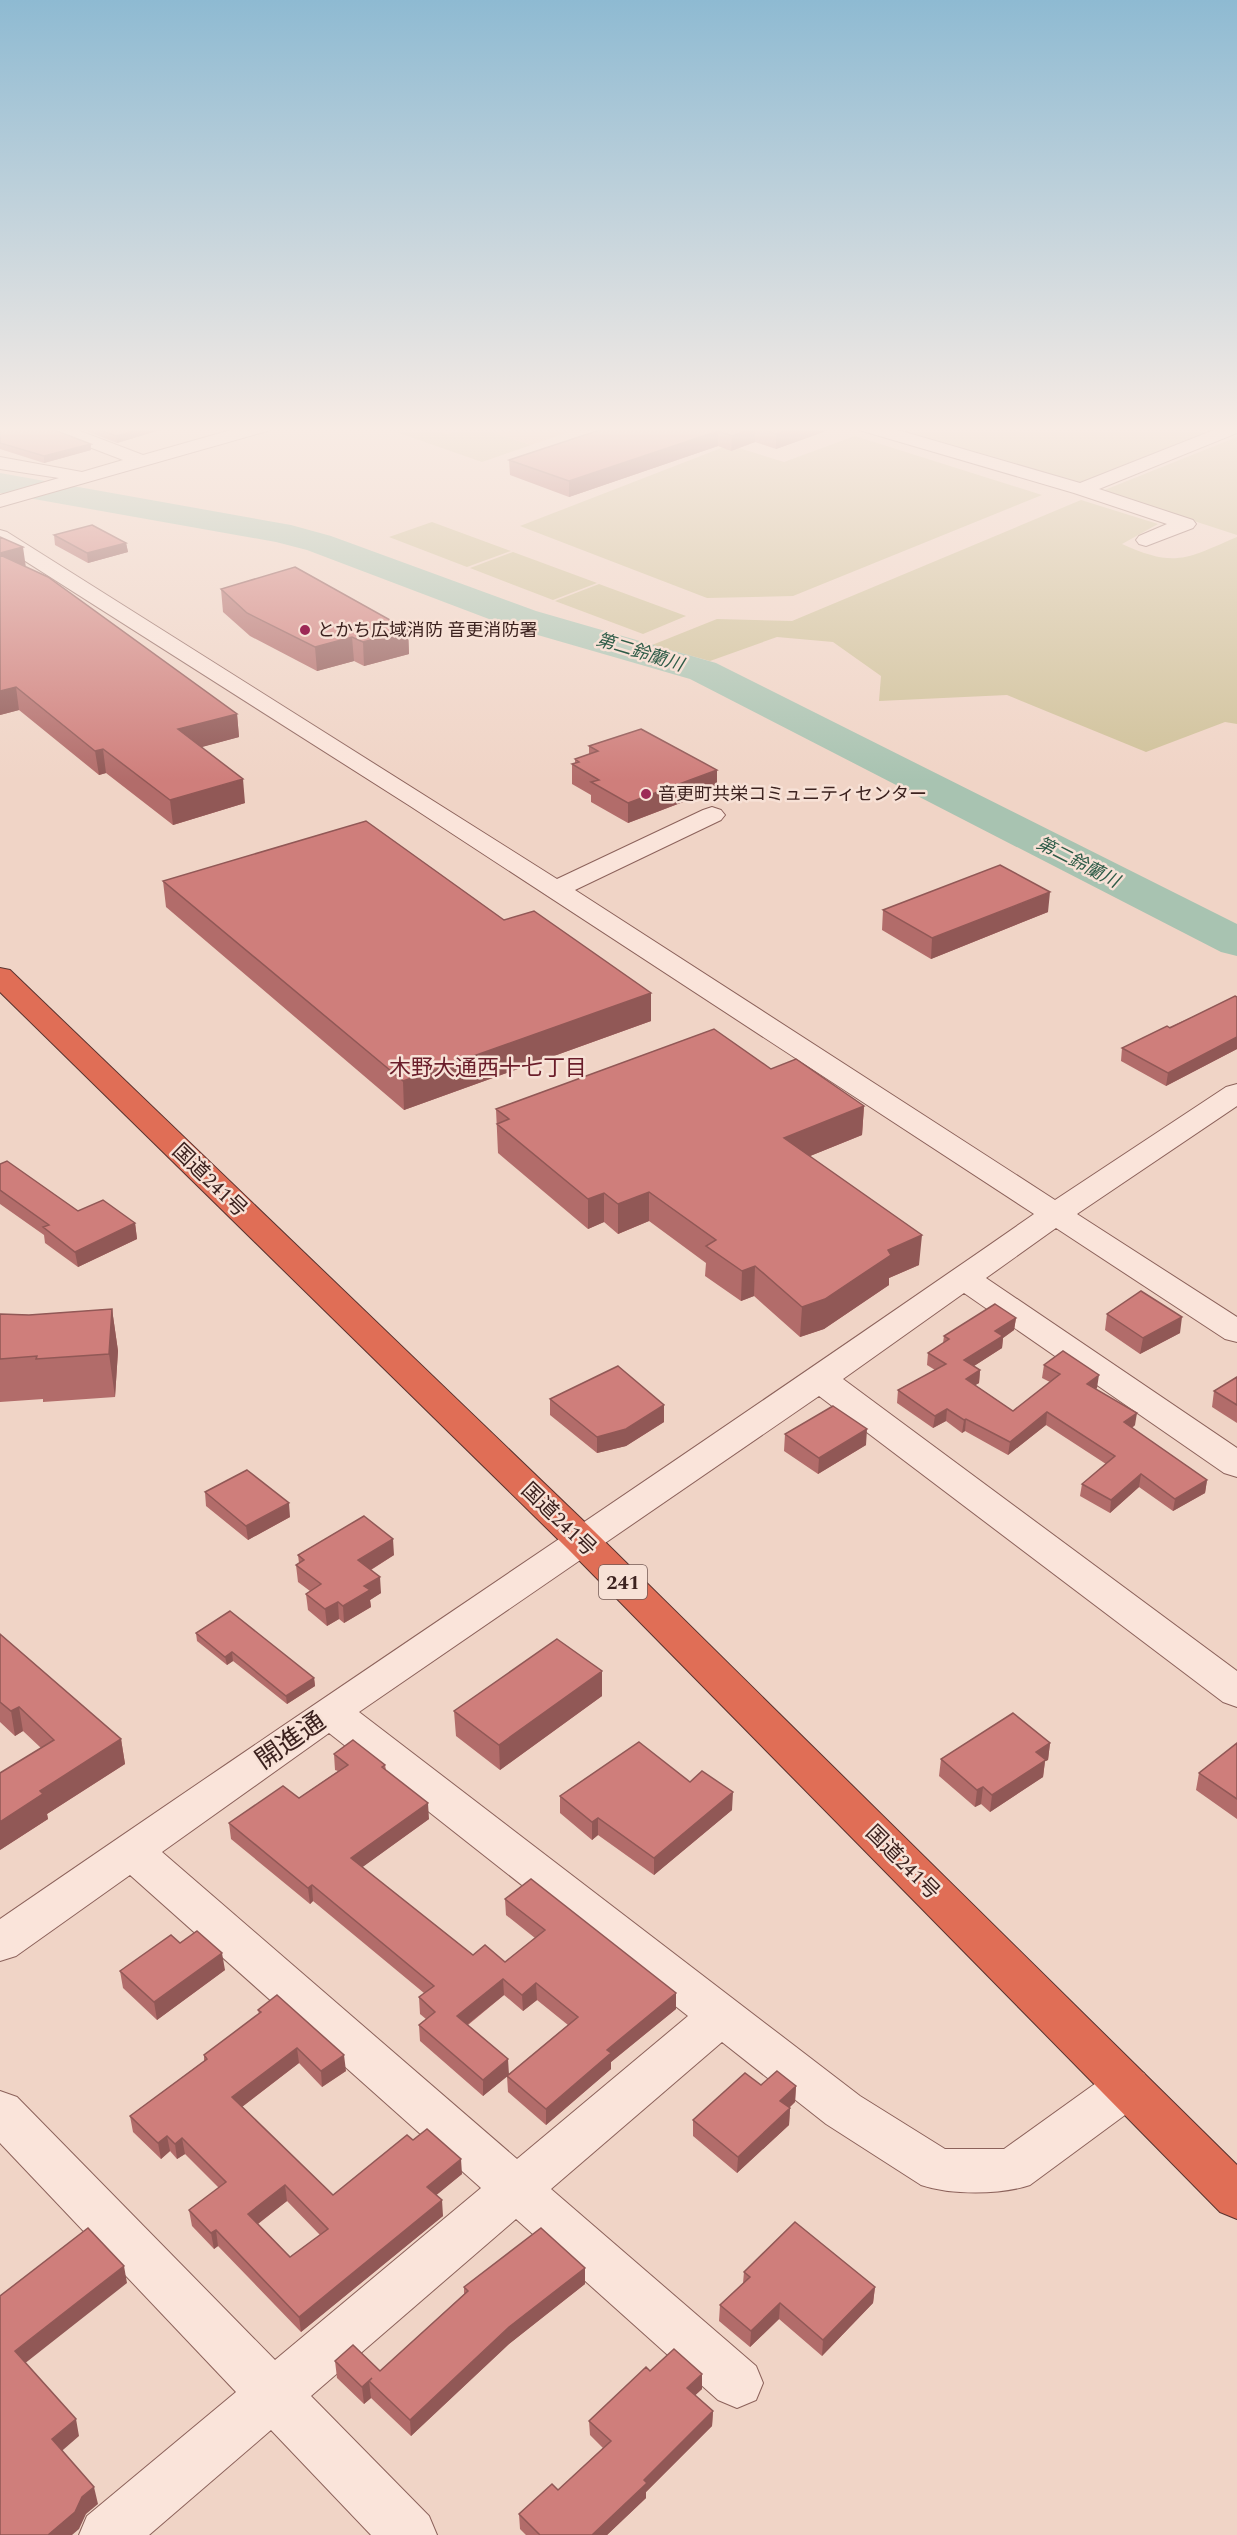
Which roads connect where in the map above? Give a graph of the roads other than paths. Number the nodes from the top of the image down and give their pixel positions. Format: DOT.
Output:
graph roads {
  1 [pos="13,544"];
  2 [pos="711,815"];
  3 [pos="554,890"];
  4 [pos="0,976"];
  5 [pos="1237,1093"];
  6 [pos="1055,1214"];
  7 [pos="963,1277"];
  8 [pos="1237,1332"];
  9 [pos="820,1379"];
  10 [pos="1237,1465"];
  11 [pos="581,1540"];
  12 [pos="1237,1692"];
  13 [pos="330,1712"];
  14 [pos="132,1851"];
  15 [pos="0,1943"];
  16 [pos="722,2015"];
  17 [pos="1127,2087"];
  18 [pos="0,2111"];
  19 [pos="516,2189"];
  20 [pos="1237,2197"];
  21 [pos="736,2383"];
  22 [pos="274,2394"];
  23 [pos="107,2535"];
  24 [pos="410,2535"];
  1 -- 3 [label="street"];
  2 -- 3 [label="street"];
  3 -- 6 [label="street"];
  4 -- 11 [label="highway, 国道241号 / 241"];
  5 -- 6 [label="street, 開進通"];
  6 -- 7 [label="street, 開進通"];
  6 -- 8 [label="street"];
  7 -- 9 [label="street, 開進通"];
  7 -- 10 [label="street"];
  9 -- 11 [label="street, 開進通"];
  9 -- 12 [label="street"];
  11 -- 13 [label="street, 開進通"];
  11 -- 17 [label="highway, 国道241号 / 241"];
  13 -- 14 [label="street, 開進通"];
  13 -- 16 [label="street"];
  14 -- 15 [label="street, 開進通"];
  14 -- 19 [label="street"];
  16 -- 17 [label="street"];
  16 -- 19 [label="street"];
  17 -- 20 [label="highway, 国道241号 / 241"];
  18 -- 22 [label="street"];
  19 -- 21 [label="street"];
  19 -- 22 [label="street"];
  22 -- 23 [label="street"];
  22 -- 24 [label="street"];
}
